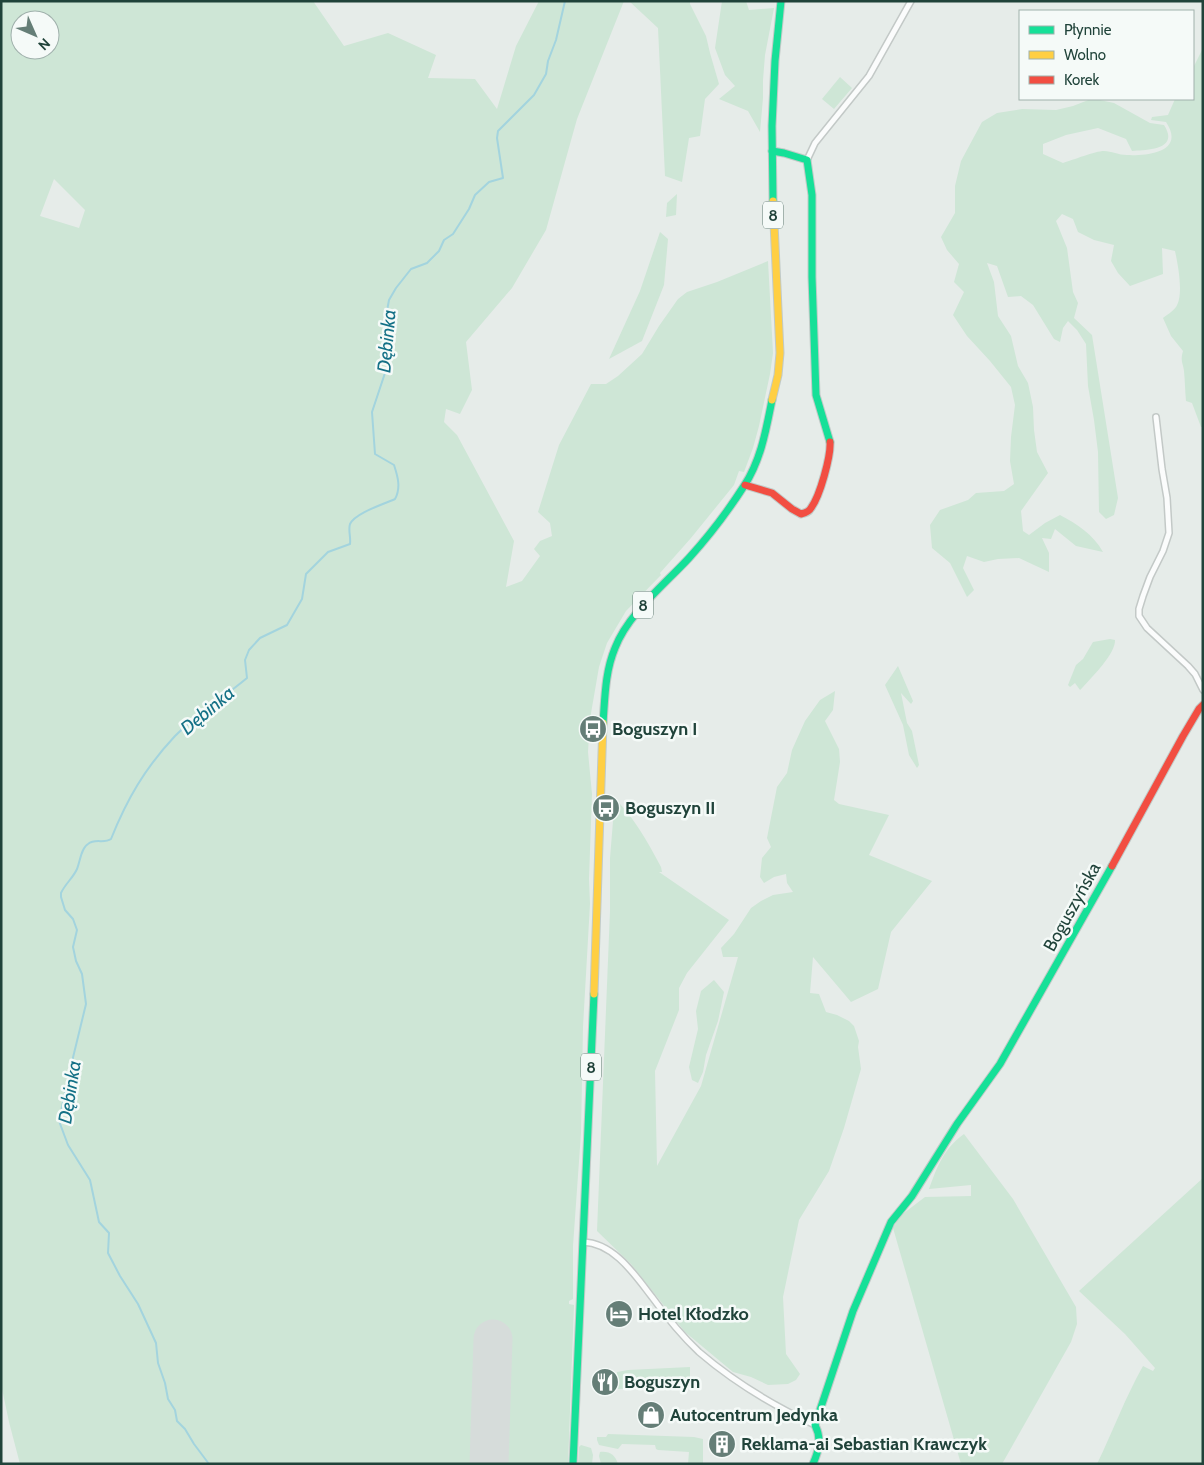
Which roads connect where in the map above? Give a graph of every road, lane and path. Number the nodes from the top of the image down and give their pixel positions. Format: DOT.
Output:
graph roads {
  1 [pos="782,1"];
  2 [pos="911,1"];
  3 [pos="772,151"];
  4 [pos="807,160"];
  5 [pos="1156,417"];
  6 [pos="745,485"];
  7 [pos="1203,690"];
  8 [pos="1203,705"];
  9 [pos="582,1242"];
  10 [pos="815,1425"];
  11 [pos="574,1464"];
  12 [pos="813,1464"];
  1 -- 3 [label="main road, 8"];
  2 -- 4 [label="street"];
  3 -- 4 [label="main road"];
  3 -- 6 [label="main road, 8"];
  4 -- 6 [label="main road"];
  5 -- 7 [label="street"];
  6 -- 9 [label="main road, 8"];
  8 -- 10 [label="main road, Boguszyńska"];
  9 -- 10 [label="street"];
  9 -- 11 [label="main road, 8"];
  10 -- 12 [label="main road"];
}
